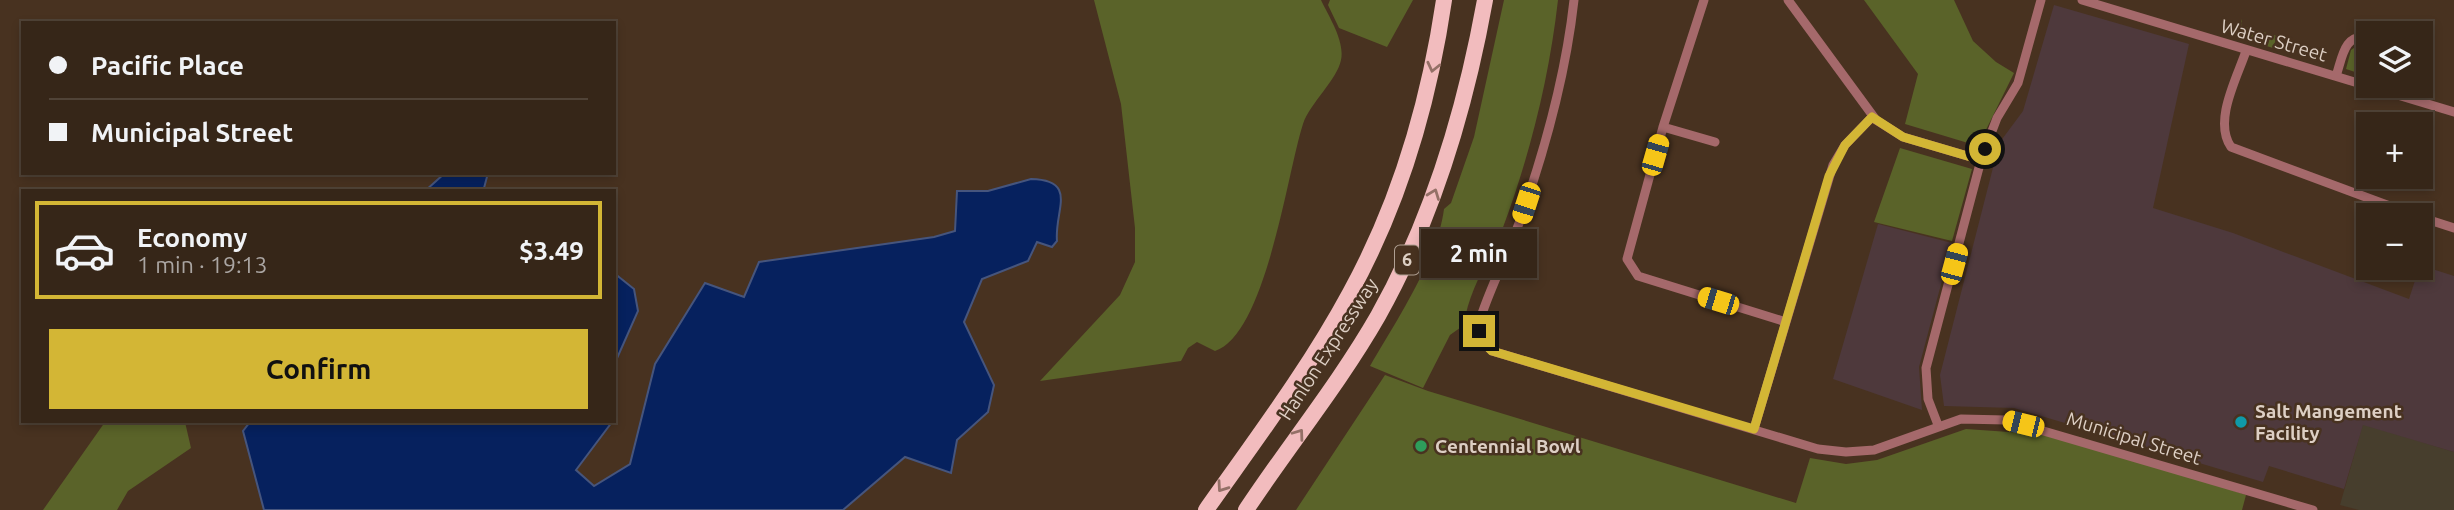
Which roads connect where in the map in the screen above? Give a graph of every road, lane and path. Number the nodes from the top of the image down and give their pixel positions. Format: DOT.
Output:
graph roads {
  1 [pos="1444,0"];
  2 [pos="1485,0"];
  3 [pos="1574,0"];
  4 [pos="1704,0"];
  5 [pos="1788,0"];
  6 [pos="2041,0"];
  7 [pos="2082,0"];
  8 [pos="2356,37"];
  9 [pos="2246,51"];
  10 [pos="2336,76"];
  11 [pos="2356,82"];
  12 [pos="2408,98"];
  13 [pos="2454,112"];
  14 [pos="1872,117"];
  15 [pos="1663,127"];
  16 [pos="1715,142"];
  17 [pos="1981,160"];
  18 [pos="2382,203"];
  19 [pos="2433,221"];
  20 [pos="2454,228"];
  21 [pos="1786,322"];
  22 [pos="1938,425"];
  23 [pos="1754,429"];
  24 [pos="1206,510"];
  25 [pos="1246,510"];
  26 [pos="2313,510"];
  1 -- 24 [label="highway, Hanlon Expressway / 6, one-way"];
  25 -- 2 [label="highway, Hanlon Expressway / 6, one-way"];
  3 -- 23 [label="street, Municipal Street"];
  4 -- 15 [label="street"];
  5 -- 14 [label="street"];
  6 -- 17 [label="street"];
  7 -- 9 [label="street, Water Street"];
  8 -- 10 [label="street, Water Street"];
  9 -- 10 [label="street, Water Street"];
  9 -- 18 [label="street"];
  10 -- 11 [label="street, Water Street"];
  12 -- 13 [label="street, Water Street"];
  14 -- 17 [label="street"];
  14 -- 21 [label="street"];
  15 -- 16 [label="street"];
  15 -- 21 [label="street"];
  17 -- 22 [label="street"];
  19 -- 20 [label="street"];
  21 -- 23 [label="street"];
  22 -- 23 [label="street, Municipal Street"];
  22 -- 26 [label="street, Municipal Street"];
}
